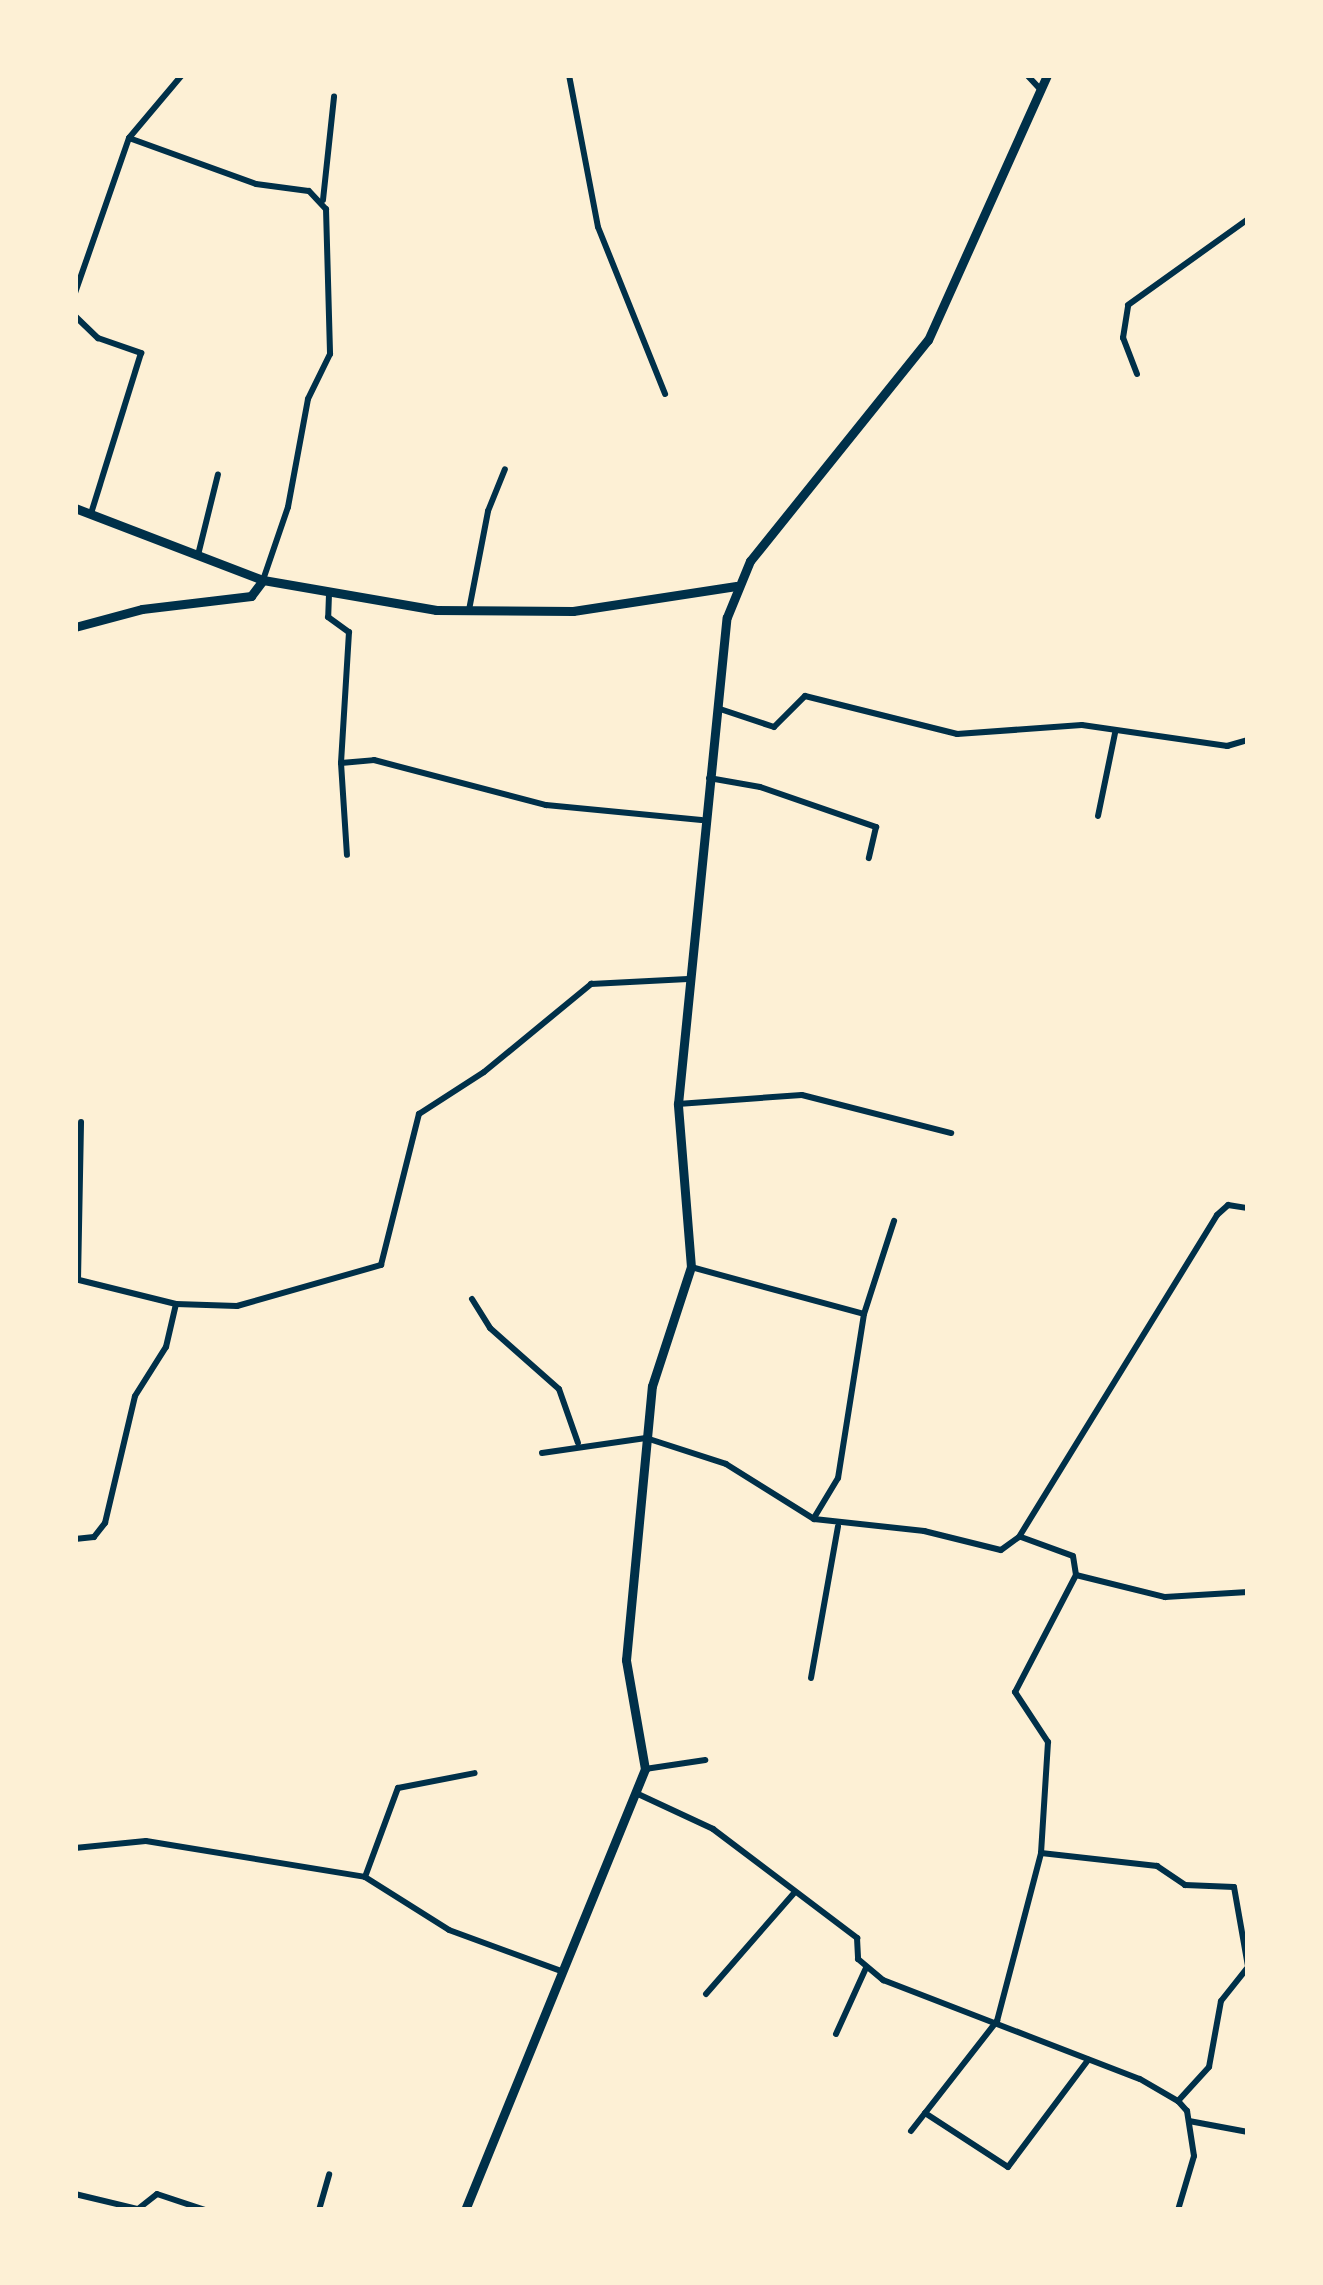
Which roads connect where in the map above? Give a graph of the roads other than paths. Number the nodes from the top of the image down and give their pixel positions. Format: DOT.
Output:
graph roads {
  1 [pos="180,75"];
  2 [pos="569,75"];
  3 [pos="1027,75"];
  4 [pos="1046,75"];
  5 [pos="1040,89"];
  6 [pos="334,97"];
  7 [pos="128,138"];
  8 [pos="322,201"];
  9 [pos="1248,219"];
  10 [pos="75,293"];
  11 [pos="75,316"];
  12 [pos="1137,374"];
  13 [pos="665,394"];
  14 [pos="506,469"];
  15 [pos="218,473"];
  16 [pos="75,508"];
  17 [pos="91,514"];
  18 [pos="198,555"];
  19 [pos="263,580"];
  20 [pos="736,586"];
  21 [pos="329,594"];
  22 [pos="469,614"];
  23 [pos="349,618"];
  24 [pos="75,627"];
  25 [pos="347,631"];
  26 [pos="716,708"];
  27 [pos="1115,733"];
  28 [pos="1248,740"];
  29 [pos="341,763"];
  30 [pos="707,778"];
  31 [pos="1098,816"];
  32 [pos="701,820"];
  33 [pos="347,855"];
  34 [pos="869,858"];
  35 [pos="688,979"];
  36 [pos="678,1104"];
  37 [pos="81,1122"];
  38 [pos="951,1133"];
  39 [pos="1248,1208"];
  40 [pos="894,1221"];
  41 [pos="691,1267"];
  42 [pos="76,1280"];
  43 [pos="472,1299"];
  44 [pos="176,1304"];
  45 [pos="864,1314"];
  46 [pos="646,1438"];
  47 [pos="578,1443"];
  48 [pos="542,1454"];
  49 [pos="814,1519"];
  50 [pos="838,1526"];
  51 [pos="1019,1537"];
  52 [pos="75,1539"];
  53 [pos="1076,1575"];
  54 [pos="1248,1592"];
  55 [pos="811,1678"];
  56 [pos="705,1760"];
  57 [pos="645,1769"];
  58 [pos="475,1773"];
  59 [pos="638,1794"];
  60 [pos="75,1848"];
  61 [pos="1041,1853"];
  62 [pos="365,1876"];
  63 [pos="795,1892"];
  64 [pos="1248,1967"];
  65 [pos="866,1968"];
  66 [pos="561,1971"];
  67 [pos="706,1994"];
  68 [pos="997,2021"];
  69 [pos="836,2034"];
  70 [pos="1088,2060"];
  71 [pos="1178,2101"];
  72 [pos="925,2113"];
  73 [pos="1189,2121"];
  74 [pos="910,2131"];
  75 [pos="1248,2132"];
  76 [pos="329,2174"];
  77 [pos="75,2194"];
  78 [pos="205,2210"];
  79 [pos="319,2210"];
  80 [pos="465,2210"];
  81 [pos="1178,2210"];
  1 -- 7 [label="street"];
  2 -- 13 [label="street"];
  3 -- 5 [label="street"];
  4 -- 5 [label="main road"];
  5 -- 20 [label="main road"];
  6 -- 8 [label="street"];
  7 -- 8 [label="street"];
  7 -- 10 [label="street"];
  8 -- 19 [label="street"];
  9 -- 12 [label="street"];
  11 -- 17 [label="street"];
  14 -- 22 [label="street"];
  15 -- 18 [label="street"];
  16 -- 17 [label="main road"];
  17 -- 18 [label="main road"];
  18 -- 19 [label="main road"];
  19 -- 21 [label="main road"];
  19 -- 24 [label="main road"];
  20 -- 22 [label="main road"];
  20 -- 26 [label="main road"];
  21 -- 22 [label="main road"];
  21 -- 25 [label="street"];
  23 -- 25 [label="street"];
  25 -- 29 [label="street"];
  26 -- 27 [label="street"];
  26 -- 30 [label="main road"];
  27 -- 28 [label="street"];
  27 -- 31 [label="street"];
  29 -- 32 [label="street"];
  29 -- 33 [label="street"];
  30 -- 32 [label="main road"];
  30 -- 34 [label="street"];
  32 -- 35 [label="main road"];
  35 -- 36 [label="main road"];
  35 -- 44 [label="street"];
  36 -- 38 [label="street"];
  36 -- 41 [label="main road"];
  37 -- 42 [label="street"];
  39 -- 51 [label="street"];
  40 -- 45 [label="street"];
  41 -- 45 [label="street"];
  41 -- 46 [label="main road"];
  42 -- 44 [label="street"];
  43 -- 47 [label="street"];
  44 -- 52 [label="street"];
  45 -- 49 [label="street"];
  46 -- 47 [label="street"];
  46 -- 49 [label="street"];
  46 -- 57 [label="main road"];
  47 -- 48 [label="street"];
  49 -- 50 [label="street"];
  50 -- 51 [label="street"];
  50 -- 55 [label="street"];
  51 -- 53 [label="street"];
  53 -- 54 [label="street"];
  53 -- 61 [label="street"];
  56 -- 57 [label="street"];
  57 -- 59 [label="main road"];
  58 -- 62 [label="street"];
  59 -- 63 [label="street"];
  59 -- 66 [label="main road"];
  60 -- 62 [label="street"];
  61 -- 64 [label="street"];
  61 -- 68 [label="street"];
  62 -- 66 [label="street"];
  63 -- 65 [label="street"];
  63 -- 67 [label="street"];
  64 -- 71 [label="street"];
  65 -- 68 [label="street"];
  65 -- 69 [label="street"];
  66 -- 80 [label="main road"];
  68 -- 70 [label="street"];
  68 -- 72 [label="street"];
  70 -- 71 [label="street"];
  70 -- 72 [label="street"];
  71 -- 73 [label="street"];
  72 -- 74 [label="street"];
  73 -- 75 [label="street"];
  73 -- 81 [label="street"];
  76 -- 79 [label="street"];
  77 -- 78 [label="street"];
}
